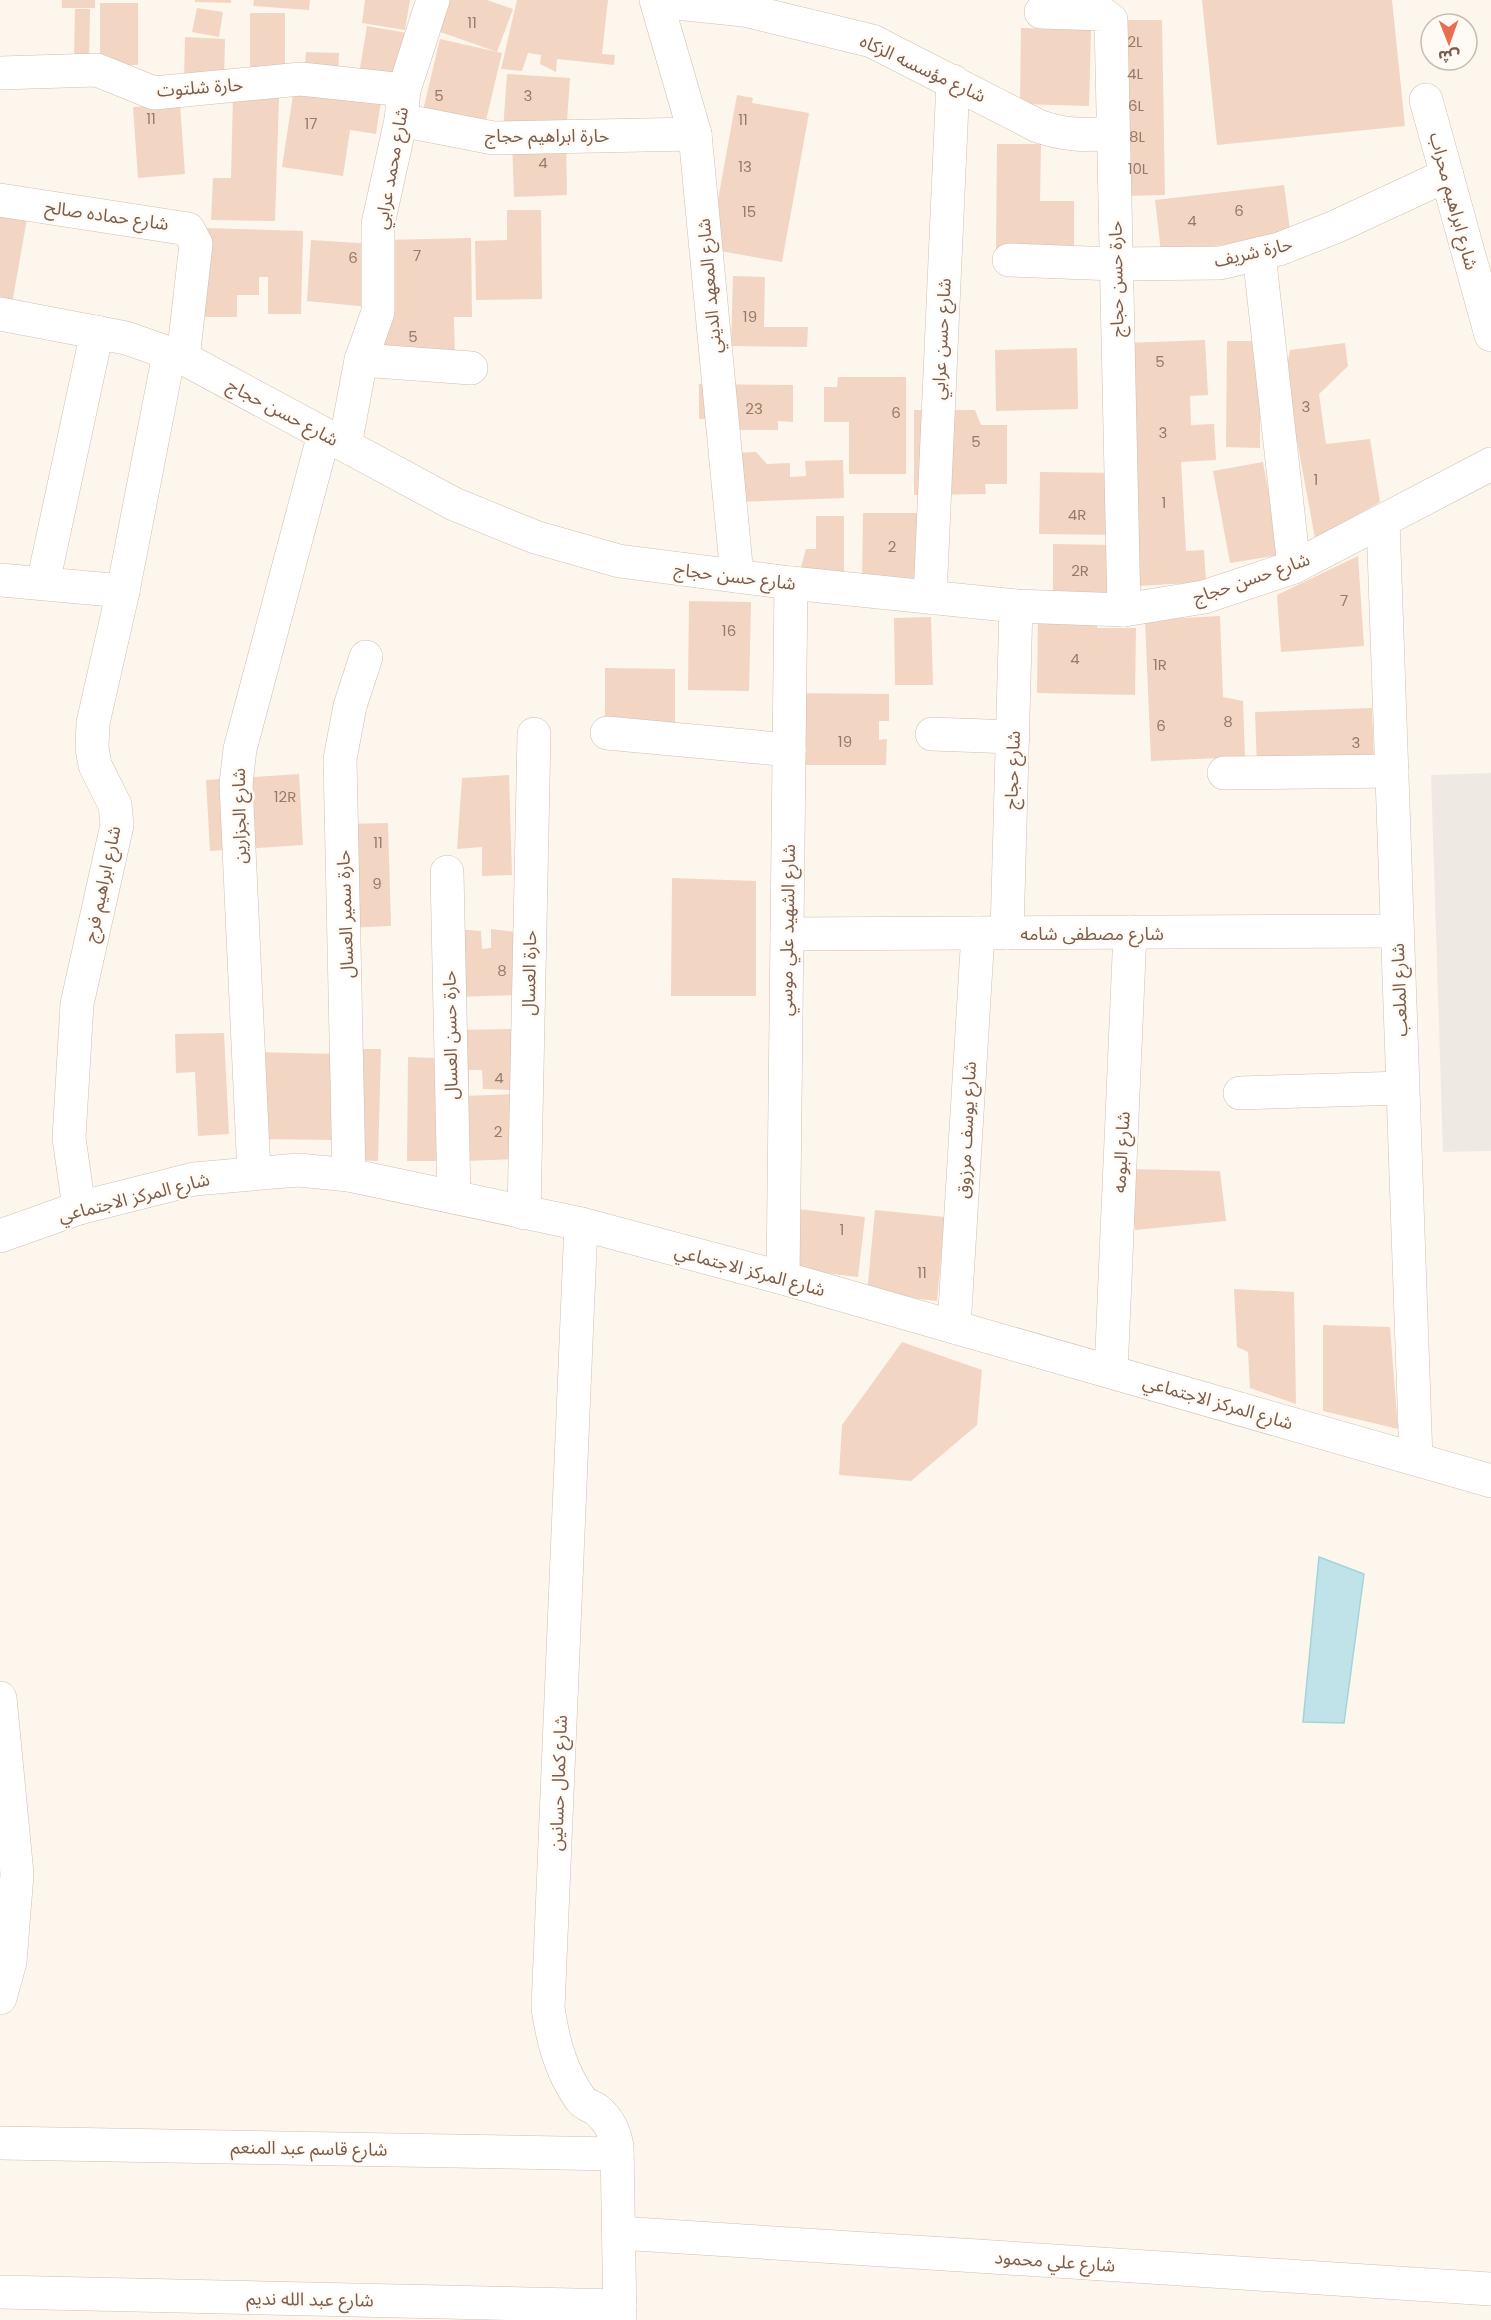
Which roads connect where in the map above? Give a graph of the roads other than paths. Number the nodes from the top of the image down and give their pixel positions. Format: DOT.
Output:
graph roads {
  1 [pos="433,0"];
  2 [pos="656,1"];
  3 [pos="801,10"];
  4 [pos="1041,12"];
  5 [pos="0,72"];
  6 [pos="953,81"];
  7 [pos="1426,100"];
  8 [pos="403,105"];
  9 [pos="1112,133"];
  10 [pos="695,134"];
  11 [pos="1447,175"];
  12 [pos="0,200"];
  13 [pos="1480,249"];
  14 [pos="1259,254"];
  15 [pos="1009,260"];
  16 [pos="1115,264"];
  17 [pos="0,314"];
  18 [pos="96,332"];
  19 [pos="1491,335"];
  20 [pos="176,356"];
  21 [pos="361,360"];
  22 [pos="463,376"];
  23 [pos="335,440"];
  24 [pos="1491,464"];
  25 [pos="1383,521"];
  26 [pos="1294,567"];
  27 [pos="737,576"];
  28 [pos="0,580"];
  29 [pos="791,583"];
  30 [pos="43,584"];
  31 [pos="123,591"];
  32 [pos="930,597"];
  33 [pos="1016,606"];
  34 [pos="1124,610"];
  35 [pos="366,657"];
  36 [pos="607,733"];
  37 [pos="534,734"];
  38 [pos="932,734"];
  39 [pos="1013,736"];
  40 [pos="789,750"];
  41 [pos="1392,771"];
  42 [pos="1224,773"];
  43 [pos="447,872"];
  44 [pos="1397,930"];
  45 [pos="1131,932"];
  46 [pos="993,933"];
  47 [pos="787,934"];
  48 [pos="1402,1088"];
  49 [pos="1240,1093"];
  50 [pos="254,1173"];
  51 [pos="349,1175"];
  52 [pos="454,1197"];
  53 [pos="79,1208"];
  54 [pos="524,1213"];
  55 [pos="581,1224"];
  56 [pos="0,1236"];
  57 [pos="783,1278"];
  58 [pos="954,1327"];
  59 [pos="1111,1372"];
  60 [pos="1416,1459"];
  61 [pos="1491,1480"];
  62 [pos="0,1698"];
  63 [pos="0,1998"];
  64 [pos="0,2143"];
  65 [pos="618,2154"];
  66 [pos="619,2234"];
  67 [pos="1491,2289"];
  68 [pos="0,2292"];
  69 [pos="620,2313"];
  1 -- 8 [label="street, شارع محمد عرابي"];
  2 -- 3 [label="street, شارع مؤسسه الزكاه"];
  2 -- 10 [label="street, شارع المعهد الديني"];
  3 -- 6 [label="street, شارع مؤسسه الزكاه"];
  4 -- 9 [label="street, حارة حسن حجاج"];
  5 -- 8 [label="street, حارة شلتوت"];
  6 -- 9 [label="street, شارع مؤسسه الزكاه"];
  6 -- 32 [label="street, شارع حسن عرابي"];
  7 -- 11 [label="street, شارع ابراهيم محراب"];
  8 -- 10 [label="street, حارة ابراهيم حجاج"];
  8 -- 21 [label="street, شارع محمد عرابي"];
  9 -- 16 [label="street, حارة حسن حجاج"];
  10 -- 27 [label="street, شارع المعهد الديني"];
  11 -- 13 [label="street, شارع ابراهيم محراب"];
  11 -- 14 [label="street, حارة شريف"];
  12 -- 20 [label="street, شارع حماده صالح"];
  13 -- 19 [label="street, شارع ابراهيم محراب"];
  14 -- 16 [label="street, حارة شريف"];
  14 -- 26 [label="street"];
  15 -- 16 [label="street, حارة شريف"];
  16 -- 34 [label="street, حارة حسن حجاج"];
  17 -- 18 [label="street, شارع حسن حجاج"];
  18 -- 20 [label="street, شارع حسن حجاج"];
  18 -- 30 [label="street"];
  20 -- 23 [label="street, شارع حسن حجاج"];
  20 -- 31 [label="street, شارع ابراهيم فرج"];
  21 -- 22 [label="street"];
  21 -- 23 [label="street, شارع محمد عرابي"];
  23 -- 27 [label="street, شارع حسن حجاج"];
  23 -- 50 [label="street, شارع الجزارين"];
  24 -- 25 [label="street, شارع حسن حجاج"];
  25 -- 26 [label="street, شارع حسن حجاج"];
  25 -- 41 [label="street, شارع الملعب"];
  26 -- 34 [label="street, شارع حسن حجاج"];
  27 -- 29 [label="street, شارع حسن حجاج"];
  28 -- 30 [label="street"];
  29 -- 32 [label="street, شارع حسن حجاج"];
  29 -- 40 [label="street, شارع الشهيد علي موسي"];
  30 -- 31 [label="street"];
  31 -- 53 [label="street, شارع ابراهيم فرج"];
  32 -- 33 [label="street, شارع حسن حجاج"];
  33 -- 34 [label="street, شارع حسن حجاج"];
  33 -- 39 [label="street, شارع حجاج"];
  35 -- 51 [label="street, حارة سمير العسال"];
  36 -- 40 [label="street"];
  37 -- 54 [label="street, حارة العسال"];
  38 -- 39 [label="street"];
  39 -- 46 [label="street, شارع حجاج"];
  40 -- 47 [label="street, شارع الشهيد علي موسي"];
  41 -- 42 [label="street"];
  41 -- 44 [label="street, شارع الملعب"];
  43 -- 52 [label="street, حارة حسن العسال"];
  44 -- 45 [label="street, شارع مصطفى شامه"];
  44 -- 48 [label="street, شارع الملعب"];
  45 -- 46 [label="street, شارع مصطفى شامه"];
  45 -- 59 [label="street, شارع البومه"];
  46 -- 47 [label="street, شارع مصطفى شامه"];
  46 -- 58 [label="street, شارع يوسف مرزوق"];
  47 -- 57 [label="street, شارع الشهيد علي موسي"];
  48 -- 49 [label="street"];
  48 -- 60 [label="street, شارع الملعب"];
  50 -- 51 [label="street, شارع المركز الاجتماعي"];
  50 -- 53 [label="street, شارع المركز الاجتماعي"];
  51 -- 52 [label="street, شارع المركز الاجتماعي"];
  52 -- 54 [label="street, شارع المركز الاجتماعي"];
  53 -- 56 [label="street, شارع المركز الاجتماعي"];
  54 -- 55 [label="street, شارع المركز الاجتماعي"];
  55 -- 57 [label="street, شارع المركز الاجتماعي"];
  55 -- 65 [label="street, شارع كمال حسانين"];
  57 -- 58 [label="street, شارع المركز الاجتماعي"];
  58 -- 59 [label="street, شارع المركز الاجتماعي"];
  59 -- 60 [label="street, شارع المركز الاجتماعي"];
  60 -- 61 [label="street, شارع المركز الاجتماعي"];
  62 -- 63 [label="street"];
  64 -- 65 [label="street, شارع قاسم عبد المنعم"];
  65 -- 66 [label="street, شارع كمال حسانين"];
  66 -- 67 [label="street, شارع علي محمود"];
  66 -- 69 [label="street, شارع كمال حسانين"];
  68 -- 69 [label="street, شارع عبد الله نديم"];
}
